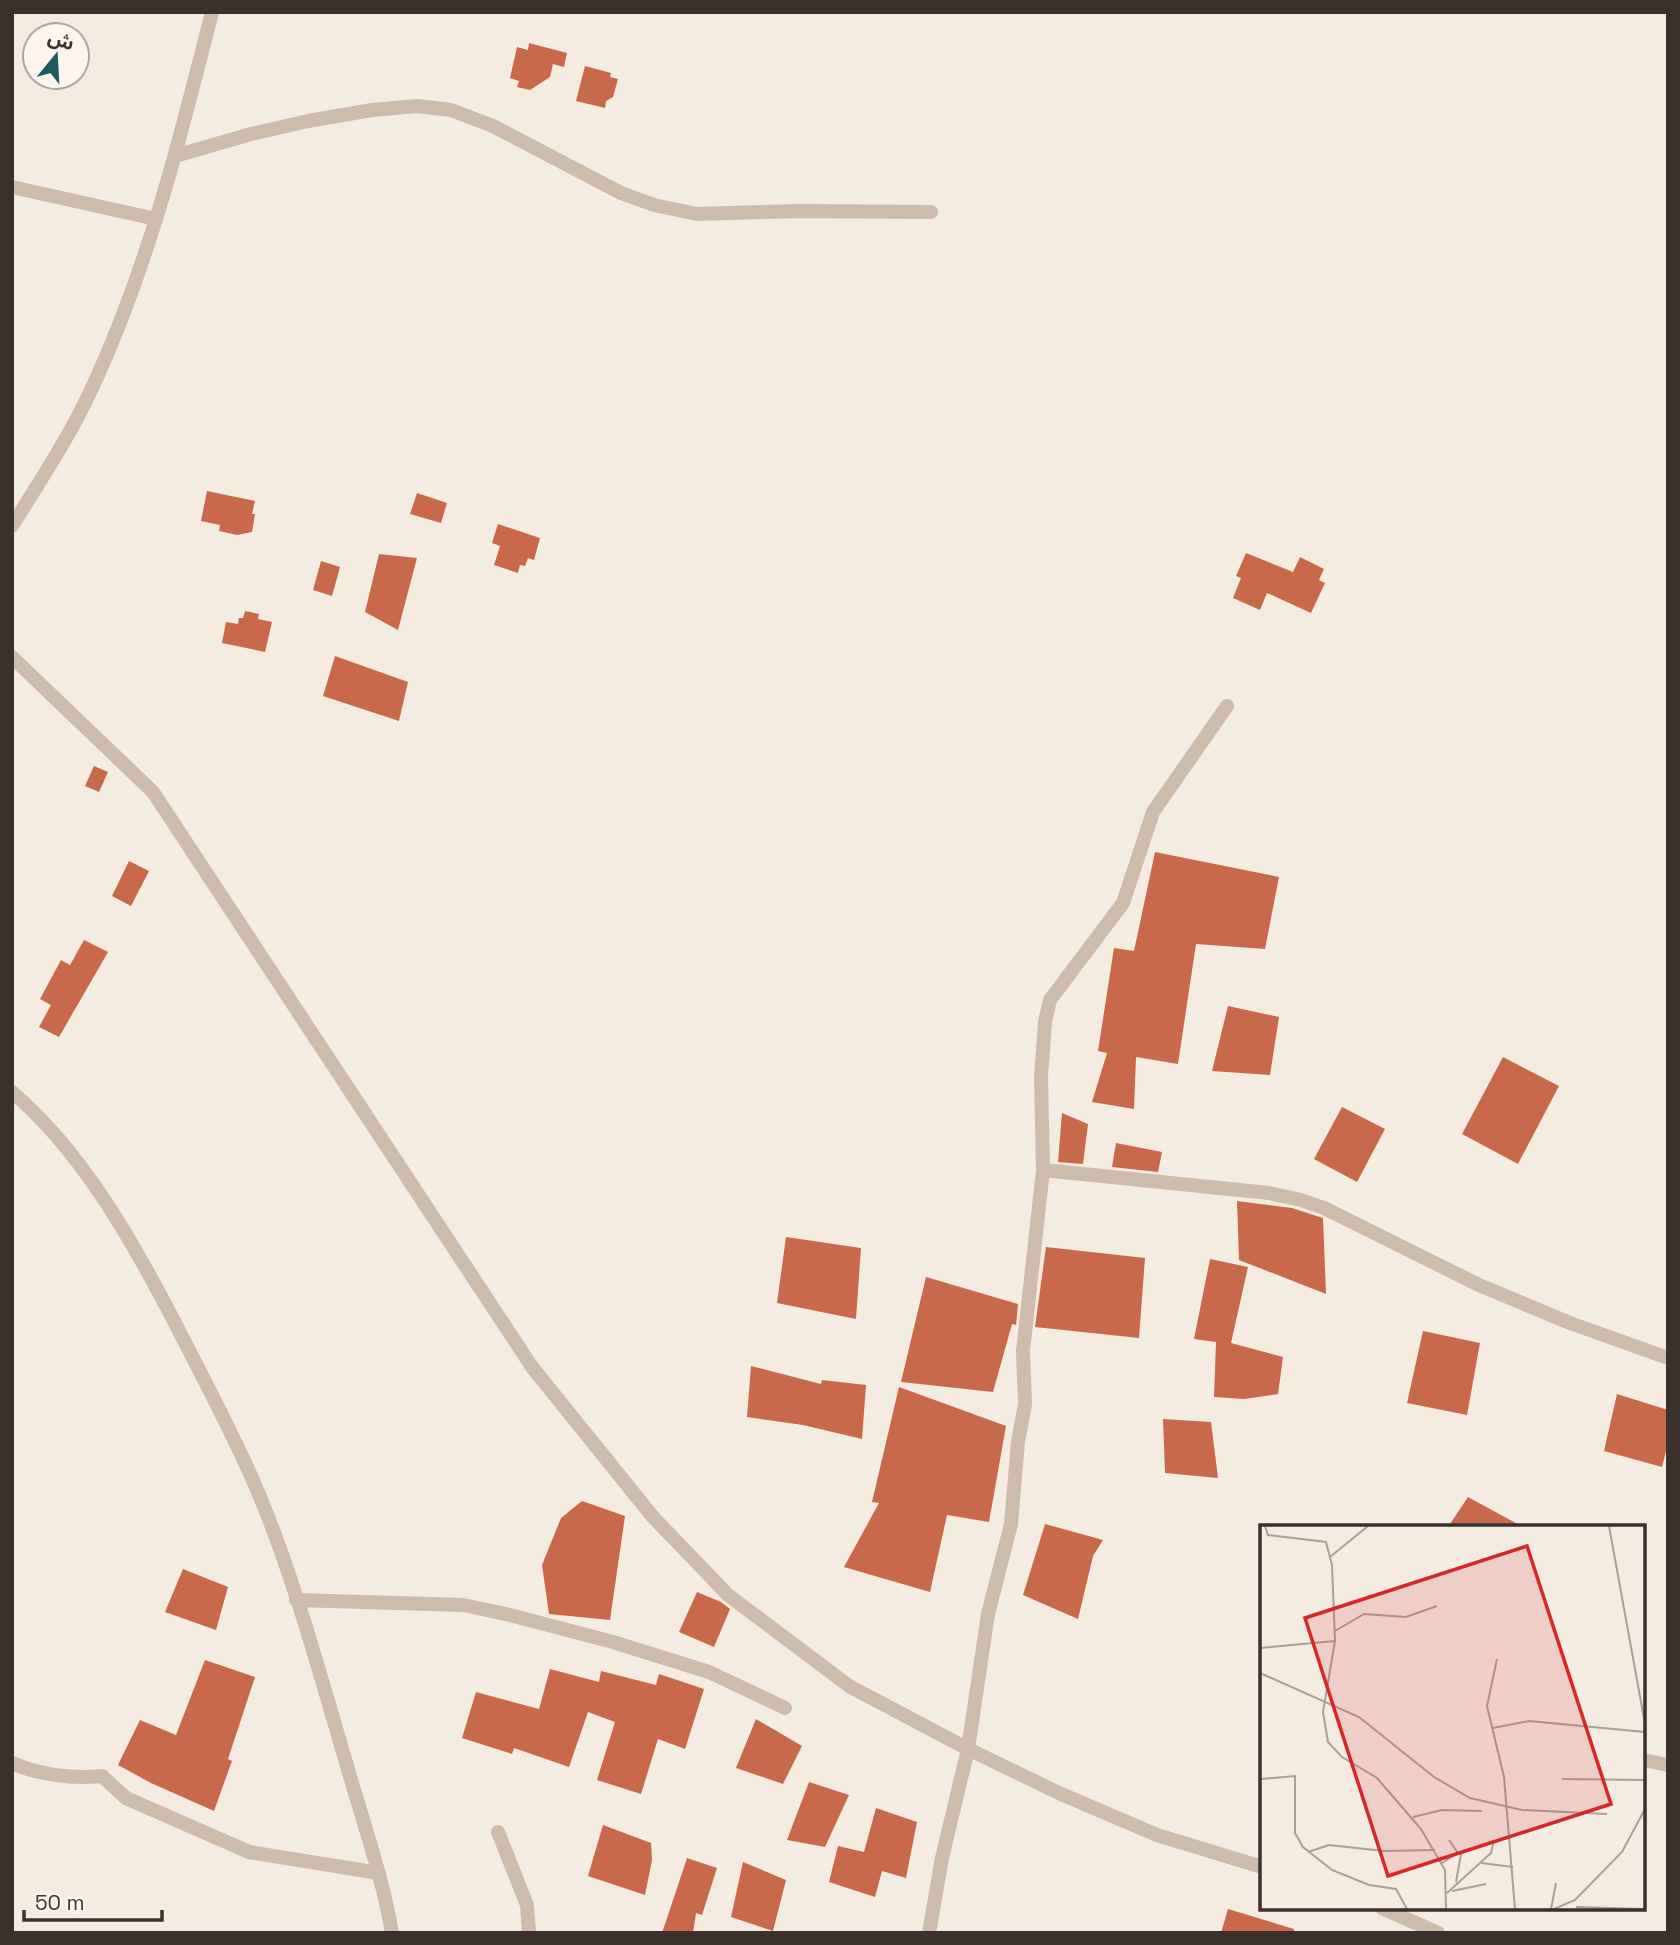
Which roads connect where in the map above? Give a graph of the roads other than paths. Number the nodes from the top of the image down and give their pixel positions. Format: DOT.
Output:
graph roads {
  1 [pos="212,12"];
  2 [pos="175,156"];
  3 [pos="12,187"];
  4 [pos="931,212"];
  5 [pos="156,219"];
  6 [pos="12,526"];
  7 [pos="12,657"];
  8 [pos="1227,706"];
  9 [pos="12,1092"];
  10 [pos="1043,1170"];
  11 [pos="1668,1358"];
  12 [pos="296,1600"];
  13 [pos="785,1708"];
  14 [pos="968,1749"];
  15 [pos="1645,1760"];
  16 [pos="12,1763"];
  17 [pos="1668,1765"];
  18 [pos="498,1832"];
  19 [pos="1260,1866"];
  20 [pos="379,1873"];
  21 [pos="1386,1910"];
  22 [pos="392,1933"];
  23 [pos="529,1933"];
  24 [pos="929,1933"];
  25 [pos="1438,1933"];
  1 -- 2 [label="street"];
  2 -- 4 [label="street"];
  2 -- 5 [label="street"];
  3 -- 5 [label="street"];
  5 -- 6 [label="street"];
  7 -- 14 [label="street"];
  8 -- 10 [label="street"];
  9 -- 12 [label="street"];
  10 -- 11 [label="street"];
  10 -- 14 [label="street"];
  12 -- 13 [label="street"];
  12 -- 20 [label="street"];
  14 -- 19 [label="street"];
  14 -- 24 [label="street"];
  15 -- 17 [label="street"];
  16 -- 20 [label="street"];
  18 -- 23 [label="street"];
  20 -- 22 [label="street"];
  21 -- 25 [label="street"];
}
